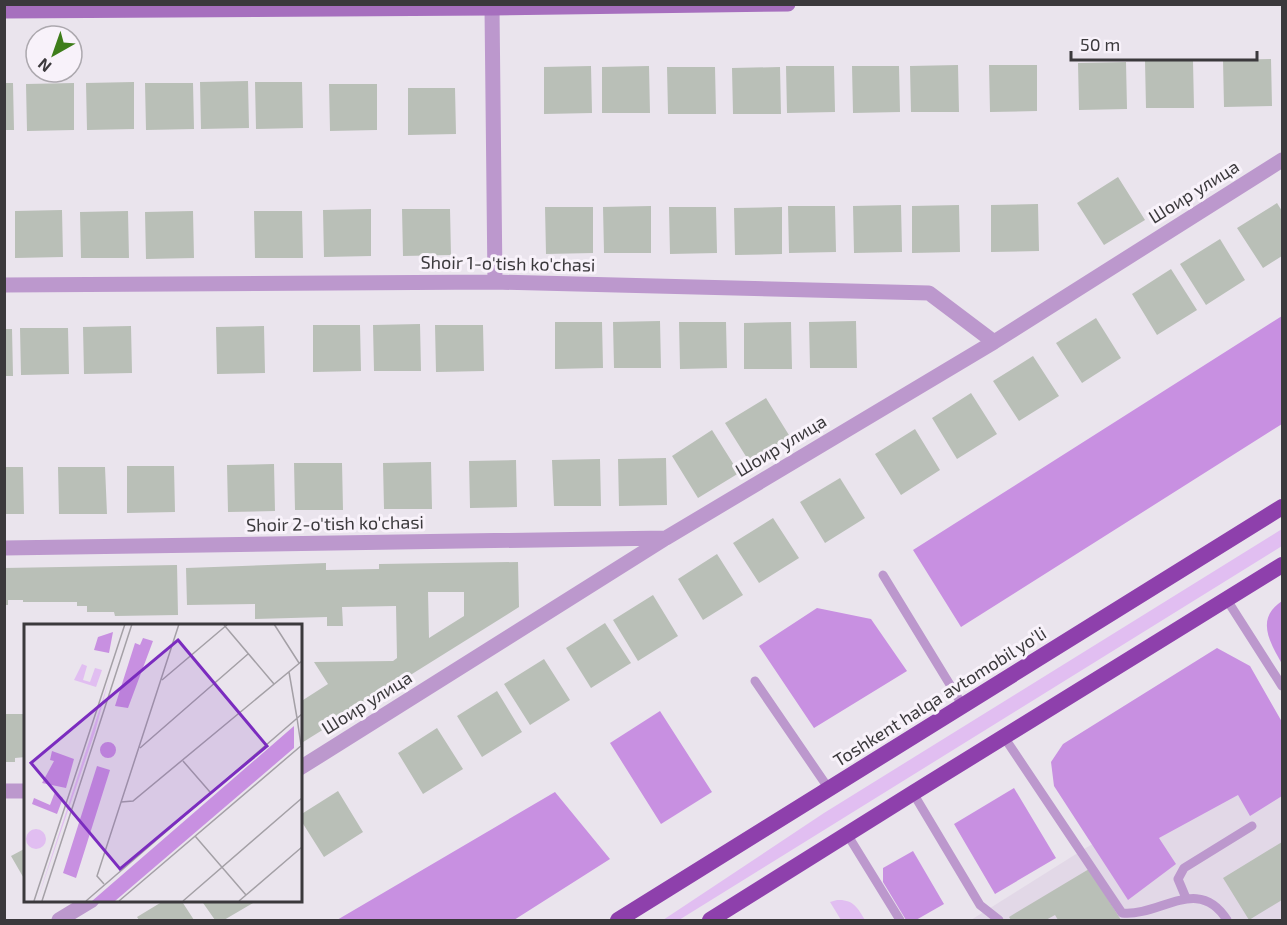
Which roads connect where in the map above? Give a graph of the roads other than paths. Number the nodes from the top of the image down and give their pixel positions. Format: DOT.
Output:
graph roads {
  1 [pos="788,4"];
  2 [pos="492,8"];
  3 [pos="4,10"];
  4 [pos="1282,160"];
  5 [pos="495,282"];
  6 [pos="4,285"];
  7 [pos="994,342"];
  8 [pos="1282,507"];
  9 [pos="666,538"];
  10 [pos="4,548"];
  11 [pos="1282,565"];
  12 [pos="883,574"];
  13 [pos="1227,600"];
  14 [pos="754,681"];
  15 [pos="1282,686"];
  16 [pos="963,706"];
  17 [pos="1004,737"];
  18 [pos="302,767"];
  19 [pos="829,789"];
  20 [pos="4,791"];
  21 [pos="24,791"];
  22 [pos="913,793"];
  23 [pos="1252,826"];
  24 [pos="847,834"];
  25 [pos="1186,898"];
  26 [pos="90,901"];
  27 [pos="59,921"];
  28 [pos="618,921"];
  29 [pos="711,921"];
  30 [pos="900,921"];
  31 [pos="999,921"];
  32 [pos="1227,921"];
  1 -- 2 [label="main road"];
  2 -- 3 [label="main road"];
  2 -- 5 [label="street"];
  4 -- 7 [label="street, Шоир улица"];
  5 -- 6 [label="street, Shoir 1-o'tish ko'chasi"];
  5 -- 7 [label="street, Shoir 1-o'tish ko'chasi"];
  7 -- 9 [label="street, Шоир улица"];
  8 -- 16 [label="highway, Toshkent halqa avtomobil yo'li"];
  9 -- 10 [label="street, Shoir 2-o'tish ko'chasi"];
  9 -- 18 [label="street, Шоир улица"];
  11 -- 13 [label="highway"];
  12 -- 16 [label="lane"];
  13 -- 15 [label="lane"];
  13 -- 17 [label="highway"];
  14 -- 19 [label="lane"];
  16 -- 19 [label="highway, Toshkent halqa avtomobil yo'li"];
  17 -- 22 [label="highway"];
  17 -- 25 [label="lane"];
  19 -- 28 [label="highway, Toshkent halqa avtomobil yo'li"];
  20 -- 21 [label="street"];
  22 -- 24 [label="highway"];
  22 -- 31 [label="lane"];
  23 -- 25 [label="lane"];
  24 -- 29 [label="highway"];
  24 -- 30 [label="lane"];
  25 -- 32 [label="lane"];
  26 -- 27 [label="street"];
}
